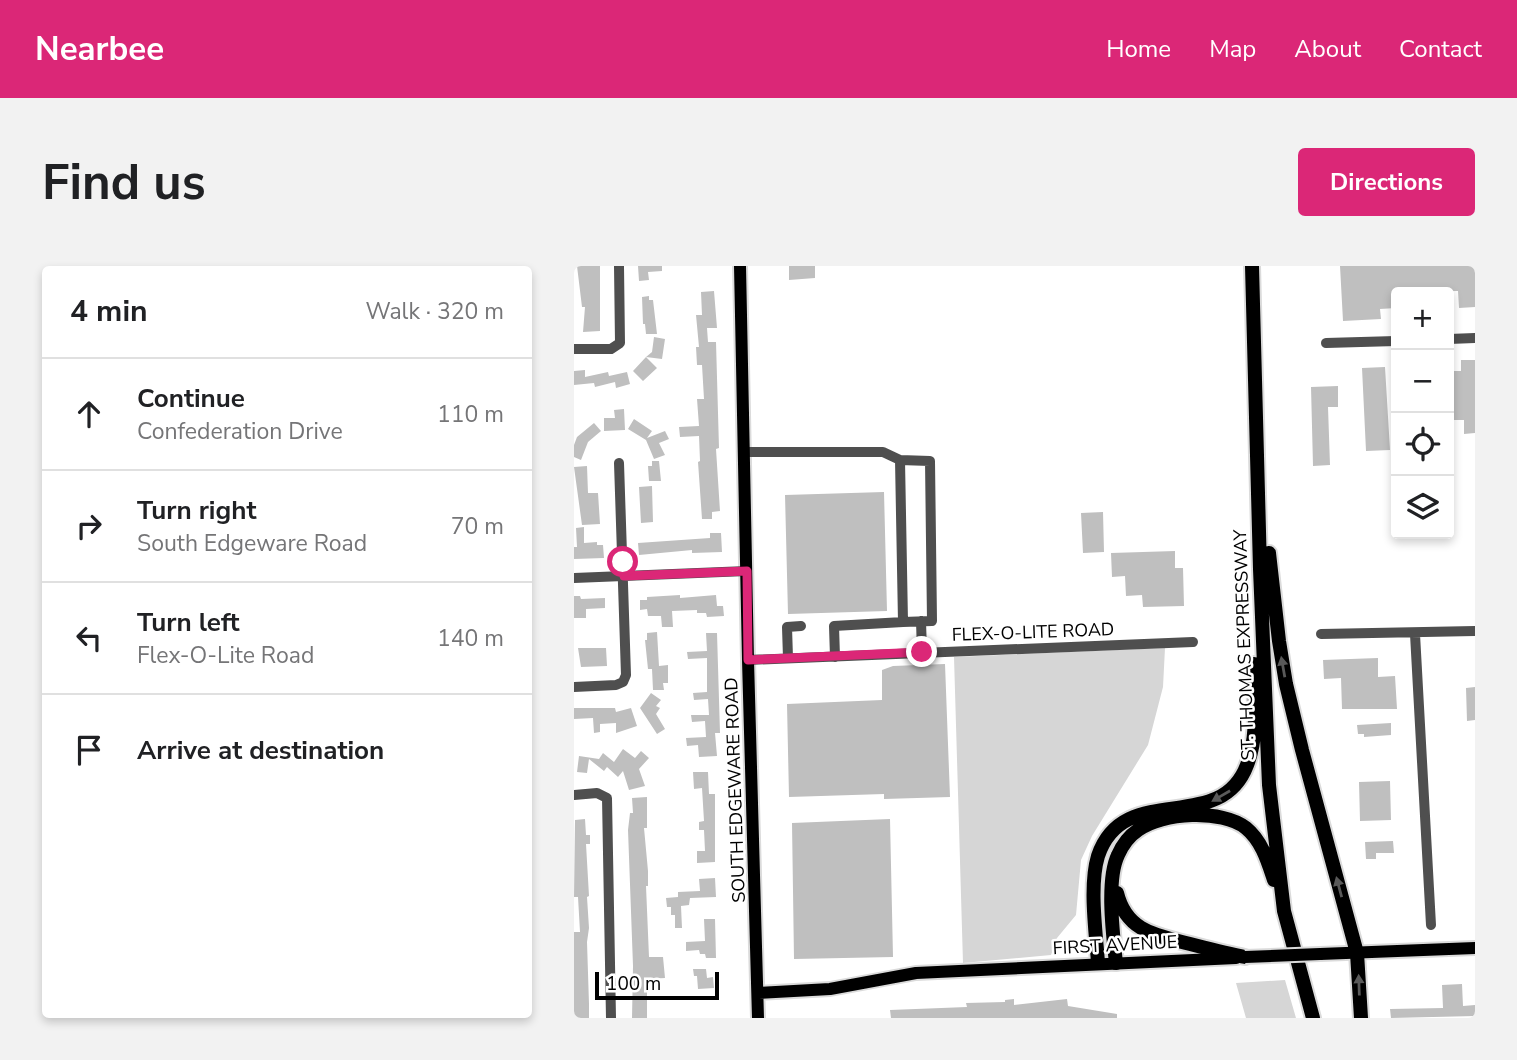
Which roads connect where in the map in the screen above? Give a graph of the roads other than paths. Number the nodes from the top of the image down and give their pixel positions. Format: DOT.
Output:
graph roads {
  1 [pos="619,266"];
  2 [pos="740,266"];
  3 [pos="1252,266"];
  4 [pos="1254,335"];
  5 [pos="1475,338"];
  6 [pos="1454,339"];
  7 [pos="1391,341"];
  8 [pos="1326,343"];
  9 [pos="574,349"];
  10 [pos="744,452"];
  11 [pos="900,460"];
  12 [pos="619,463"];
  13 [pos="1260,569"];
  14 [pos="747,571"];
  15 [pos="624,576"];
  16 [pos="574,578"];
  17 [pos="921,621"];
  18 [pos="903,622"];
  19 [pos="801,626"];
  20 [pos="1475,631"];
  21 [pos="1321,634"];
  22 [pos="1415,634"];
  23 [pos="1193,642"];
  24 [pos="922,652"];
  25 [pos="835,657"];
  26 [pos="788,659"];
  27 [pos="748,660"];
  28 [pos="574,687"];
  29 [pos="574,795"];
  30 [pos="1115,865"];
  31 [pos="1284,911"];
  32 [pos="1431,925"];
  33 [pos="1475,948"];
  34 [pos="1357,953"];
  35 [pos="1245,957"];
  36 [pos="1116,962"];
  37 [pos="1098,963"];
  38 [pos="759,993"];
  39 [pos="611,1018"];
  40 [pos="758,1018"];
  41 [pos="1313,1018"];
  42 [pos="1361,1018"];
  1 -- 9 [label="street"];
  2 -- 10 [label="main road, SOUTH EDGEWARE ROAD"];
  3 -- 4 [label="highway, ST. THOMAS EXPRESSWAY"];
  4 -- 13 [label="highway, ST. THOMAS EXPRESSWAY"];
  34 -- 4 [label="highway, one-way"];
  5 -- 6 [label="street"];
  7 -- 8 [label="street"];
  10 -- 11 [label="street"];
  10 -- 14 [label="main road, SOUTH EDGEWARE ROAD"];
  11 -- 17 [label="street"];
  11 -- 18 [label="street"];
  12 -- 15 [label="street"];
  13 -- 31 [label="highway, ST. THOMAS EXPRESSWAY"];
  13 -- 37 [label="highway, one-way"];
  14 -- 15 [label="street"];
  14 -- 27 [label="main road, SOUTH EDGEWARE ROAD"];
  15 -- 16 [label="street"];
  15 -- 28 [label="street"];
  17 -- 18 [label="street"];
  17 -- 24 [label="street"];
  18 -- 25 [label="street"];
  19 -- 26 [label="street"];
  20 -- 22 [label="street"];
  21 -- 22 [label="street"];
  22 -- 32 [label="street"];
  23 -- 24 [label="street, FLEX-O-LITE ROAD"];
  24 -- 25 [label="street, FLEX-O-LITE ROAD"];
  25 -- 26 [label="street, FLEX-O-LITE ROAD"];
  26 -- 27 [label="street, FLEX-O-LITE ROAD"];
  27 -- 38 [label="main road, SOUTH EDGEWARE ROAD"];
  29 -- 39 [label="street"];
  30 -- 31 [label="highway"];
  30 -- 35 [label="highway"];
  30 -- 36 [label="highway"];
  31 -- 41 [label="highway, ST. THOMAS EXPRESSWAY"];
  33 -- 34 [label="main road, FIRST AVENUE"];
  34 -- 35 [label="main road, FIRST AVENUE, bridge"];
  42 -- 34 [label="highway, one-way"];
  35 -- 36 [label="main road, FIRST AVENUE"];
  36 -- 37 [label="main road, FIRST AVENUE"];
  37 -- 38 [label="main road, FIRST AVENUE"];
  38 -- 40 [label="main road, SOUTH EDGEWARE ROAD"];
}
